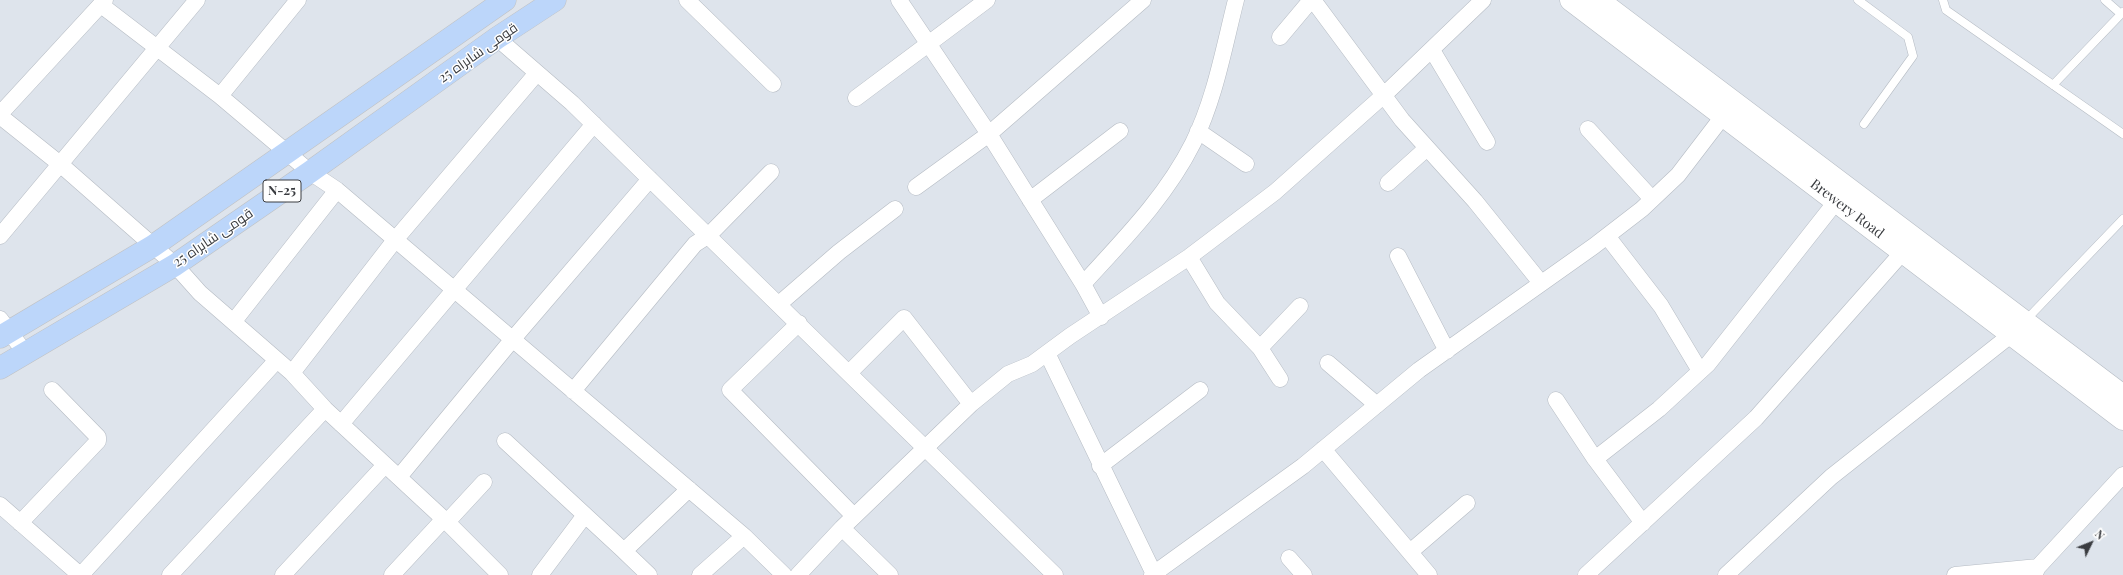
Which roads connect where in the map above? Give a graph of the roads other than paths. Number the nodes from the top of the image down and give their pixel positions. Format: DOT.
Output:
graph roads {
  1 [pos="197,0"];
  2 [pos="298,0"];
  3 [pos="505,0"];
  4 [pos="687,0"];
  5 [pos="899,0"];
  6 [pos="987,0"];
  7 [pos="1143,0"];
  8 [pos="1236,0"];
  9 [pos="1312,0"];
  10 [pos="1483,0"];
  11 [pos="1571,0"];
  12 [pos="1598,0"];
  13 [pos="1858,0"];
  14 [pos="1943,0"];
  15 [pos="2105,0"];
  16 [pos="103,2"];
  17 [pos="547,2"];
  18 [pos="2122,13"];
  19 [pos="1280,36"];
  20 [pos="497,38"];
  21 [pos="929,44"];
  22 [pos="157,47"];
  23 [pos="1432,50"];
  24 [pos="537,73"];
  25 [pos="773,84"];
  26 [pos="2053,84"];
  27 [pos="1384,94"];
  28 [pos="220,96"];
  29 [pos="856,98"];
  30 [pos="1729,109"];
  31 [pos="0,115"];
  32 [pos="594,124"];
  33 [pos="1864,124"];
  34 [pos="1588,129"];
  35 [pos="1120,131"];
  36 [pos="1198,131"];
  37 [pos="989,134"];
  38 [pos="2123,134"];
  39 [pos="1487,142"];
  40 [pos="1427,148"];
  41 [pos="287,152"];
  42 [pos="60,164"];
  43 [pos="1246,164"];
  44 [pos="310,172"];
  45 [pos="771,172"];
  46 [pos="650,179"];
  47 [pos="1388,183"];
  48 [pos="916,187"];
  49 [pos="337,190"];
  50 [pos="1842,194"];
  51 [pos="1652,199"];
  52 [pos="1030,200"];
  53 [pos="895,209"];
  54 [pos="2123,219"];
  55 [pos="709,235"];
  56 [pos="0,236"];
  57 [pos="1607,236"];
  58 [pos="395,240"];
  59 [pos="1909,245"];
  60 [pos="153,246"];
  61 [pos="1398,256"];
  62 [pos="1189,257"];
  63 [pos="175,264"];
  64 [pos="1542,283"];
  65 [pos="1083,284"];
  66 [pos="454,290"];
  67 [pos="778,304"];
  68 [pos="1300,306"];
  69 [pos="1101,317"];
  70 [pos="234,321"];
  71 [pos="799,323"];
  72 [pos="2018,328"];
  73 [pos="3,329"];
  74 [pos="512,340"];
  75 [pos="1260,348"];
  76 [pos="1447,351"];
  77 [pos="1048,353"];
  78 [pos="26,354"];
  79 [pos="277,360"];
  80 [pos="1328,363"];
  81 [pos="0,368"];
  82 [pos="1700,371"];
  83 [pos="292,373"];
  84 [pos="849,373"];
  85 [pos="1280,379"];
  86 [pos="52,390"];
  87 [pos="1200,390"];
  88 [pos="573,391"];
  89 [pos="2123,396"];
  90 [pos="1556,400"];
  91 [pos="971,404"];
  92 [pos="1377,404"];
  93 [pos="324,409"];
  94 [pos="2123,419"];
  95 [pos="341,424"];
  96 [pos="504,441"];
  97 [pos="926,448"];
  98 [pos="1323,449"];
  99 [pos="1595,459"];
  100 [pos="385,465"];
  101 [pos="1100,466"];
  102 [pos="2123,475"];
  103 [pos="399,477"];
  104 [pos="484,482"];
  105 [pos="689,489"];
  106 [pos="1466,503"];
  107 [pos="0,505"];
  108 [pos="585,516"];
  109 [pos="854,516"];
  110 [pos="445,521"];
  111 [pos="1643,522"];
  112 [pos="20,523"];
  113 [pos="842,528"];
  114 [pos="744,536"];
  115 [pos="624,551"];
  116 [pos="1410,552"];
  117 [pos="1289,558"];
  118 [pos="2036,571"];
  119 [pos="72,573"];
  120 [pos="805,573"];
  121 [pos="497,574"];
  122 [pos="1153,574"];
  123 [pos="170,575"];
  124 [pos="283,575"];
  125 [pos="392,575"];
  126 [pos="540,575"];
  127 [pos="650,575"];
  128 [pos="700,575"];
  129 [pos="784,575"];
  130 [pos="890,575"];
  131 [pos="1054,575"];
  132 [pos="1304,575"];
  133 [pos="1429,575"];
  134 [pos="1586,575"];
  135 [pos="1726,575"];
  136 [pos="1955,575"];
  1 -- 22 [label="street"];
  2 -- 28 [label="street"];
  3 -- 41 [label="highway, قومی شاہراہ 25 / N-25"];
  4 -- 25 [label="street"];
  5 -- 21 [label="street"];
  6 -- 21 [label="street"];
  7 -- 37 [label="street"];
  8 -- 36 [label="street"];
  9 -- 19 [label="street"];
  9 -- 27 [label="street"];
  10 -- 23 [label="street"];
  11 -- 30 [label="main road, Brewery Road"];
  12 -- 30 [label="main road, Brewery Road"];
  13 -- 33 [label="lane"];
  14 -- 26 [label="lane"];
  15 -- 18 [label="lane"];
  16 -- 22 [label="street"];
  16 -- 31 [label="street"];
  17 -- 20 [label="highway, قومی شاہراہ 25 / N-25"];
  18 -- 26 [label="lane"];
  20 -- 24 [label="street"];
  20 -- 44 [label="highway, قومی شاہراہ 25 / N-25"];
  21 -- 29 [label="street"];
  21 -- 37 [label="street"];
  22 -- 28 [label="street"];
  22 -- 42 [label="street"];
  23 -- 27 [label="street"];
  23 -- 39 [label="street"];
  24 -- 32 [label="street"];
  24 -- 58 [label="street"];
  26 -- 38 [label="lane"];
  27 -- 40 [label="street"];
  27 -- 62 [label="street"];
  28 -- 41 [label="street"];
  30 -- 50 [label="main road, Brewery Road"];
  30 -- 51 [label="street"];
  31 -- 42 [label="street"];
  32 -- 46 [label="street"];
  32 -- 66 [label="street"];
  34 -- 51 [label="street"];
  35 -- 52 [label="street"];
  36 -- 43 [label="street"];
  36 -- 65 [label="street"];
  37 -- 48 [label="street"];
  37 -- 52 [label="street"];
  40 -- 47 [label="street"];
  40 -- 64 [label="street"];
  41 -- 44 [label="street"];
  41 -- 60 [label="highway, قومی شاہراہ 25 / N-25"];
  42 -- 56 [label="street"];
  42 -- 60 [label="street"];
  44 -- 49 [label="street"];
  44 -- 63 [label="highway, قومی شاہراہ 25 / N-25"];
  45 -- 55 [label="street"];
  46 -- 55 [label="street"];
  46 -- 74 [label="street"];
  49 -- 58 [label="street"];
  49 -- 70 [label="street"];
  50 -- 59 [label="main road, Brewery Road"];
  50 -- 82 [label="street"];
  51 -- 57 [label="street"];
  52 -- 65 [label="street"];
  53 -- 67 [label="street"];
  54 -- 72 [label="lane"];
  55 -- 67 [label="street"];
  55 -- 88 [label="street"];
  57 -- 64 [label="street"];
  57 -- 82 [label="street"];
  58 -- 66 [label="street"];
  58 -- 83 [label="street"];
  59 -- 72 [label="main road, Brewery Road"];
  59 -- 111 [label="street"];
  60 -- 63 [label="street"];
  60 -- 73 [label="highway, قومی شاہراہ 25 / N-25"];
  61 -- 76 [label="street"];
  62 -- 69 [label="street"];
  62 -- 75 [label="street"];
  63 -- 70 [label="street"];
  63 -- 78 [label="highway, قومی شاہراہ 25 / N-25"];
  64 -- 76 [label="street"];
  65 -- 69 [label="street"];
  66 -- 74 [label="street"];
  66 -- 95 [label="street"];
  67 -- 71 [label="street"];
  68 -- 75 [label="street"];
  69 -- 77 [label="street"];
  70 -- 79 [label="street"];
  71 -- 84 [label="street"];
  71 -- 109 [label="street"];
  72 -- 89 [label="main road, Brewery Road"];
  72 -- 94 [label="main road, Brewery Road"];
  72 -- 135 [label="street"];
  73 -- 78 [label="street"];
  74 -- 88 [label="street"];
  74 -- 103 [label="street"];
  75 -- 85 [label="street"];
  76 -- 92 [label="street"];
  77 -- 91 [label="street"];
  77 -- 101 [label="street"];
  78 -- 81 [label="highway, قومی شاہراہ 25 / N-25"];
  79 -- 83 [label="street"];
  79 -- 119 [label="street"];
  80 -- 92 [label="street"];
  82 -- 99 [label="street"];
  83 -- 93 [label="street"];
  84 -- 91 [label="street"];
  84 -- 97 [label="street"];
  86 -- 112 [label="street"];
  87 -- 101 [label="street"];
  88 -- 105 [label="street"];
  90 -- 99 [label="street"];
  91 -- 97 [label="street"];
  92 -- 98 [label="street"];
  93 -- 95 [label="street"];
  93 -- 123 [label="street"];
  95 -- 100 [label="street"];
  96 -- 108 [label="street"];
  97 -- 109 [label="street"];
  97 -- 131 [label="street"];
  98 -- 116 [label="street"];
  98 -- 122 [label="street"];
  99 -- 111 [label="street"];
  100 -- 103 [label="street"];
  100 -- 124 [label="street"];
  101 -- 122 [label="street"];
  102 -- 118 [label="street"];
  103 -- 110 [label="street"];
  104 -- 110 [label="street"];
  105 -- 114 [label="street"];
  105 -- 115 [label="street"];
  106 -- 116 [label="street"];
  107 -- 112 [label="street"];
  108 -- 115 [label="street"];
  108 -- 126 [label="street"];
  109 -- 113 [label="street"];
  110 -- 121 [label="street"];
  110 -- 125 [label="street"];
  111 -- 134 [label="street"];
  112 -- 119 [label="street"];
  113 -- 120 [label="street"];
  113 -- 130 [label="street"];
  114 -- 128 [label="street"];
  114 -- 129 [label="street"];
  115 -- 127 [label="street"];
  116 -- 133 [label="street"];
  117 -- 132 [label="street"];
  118 -- 136 [label="street"];
}
